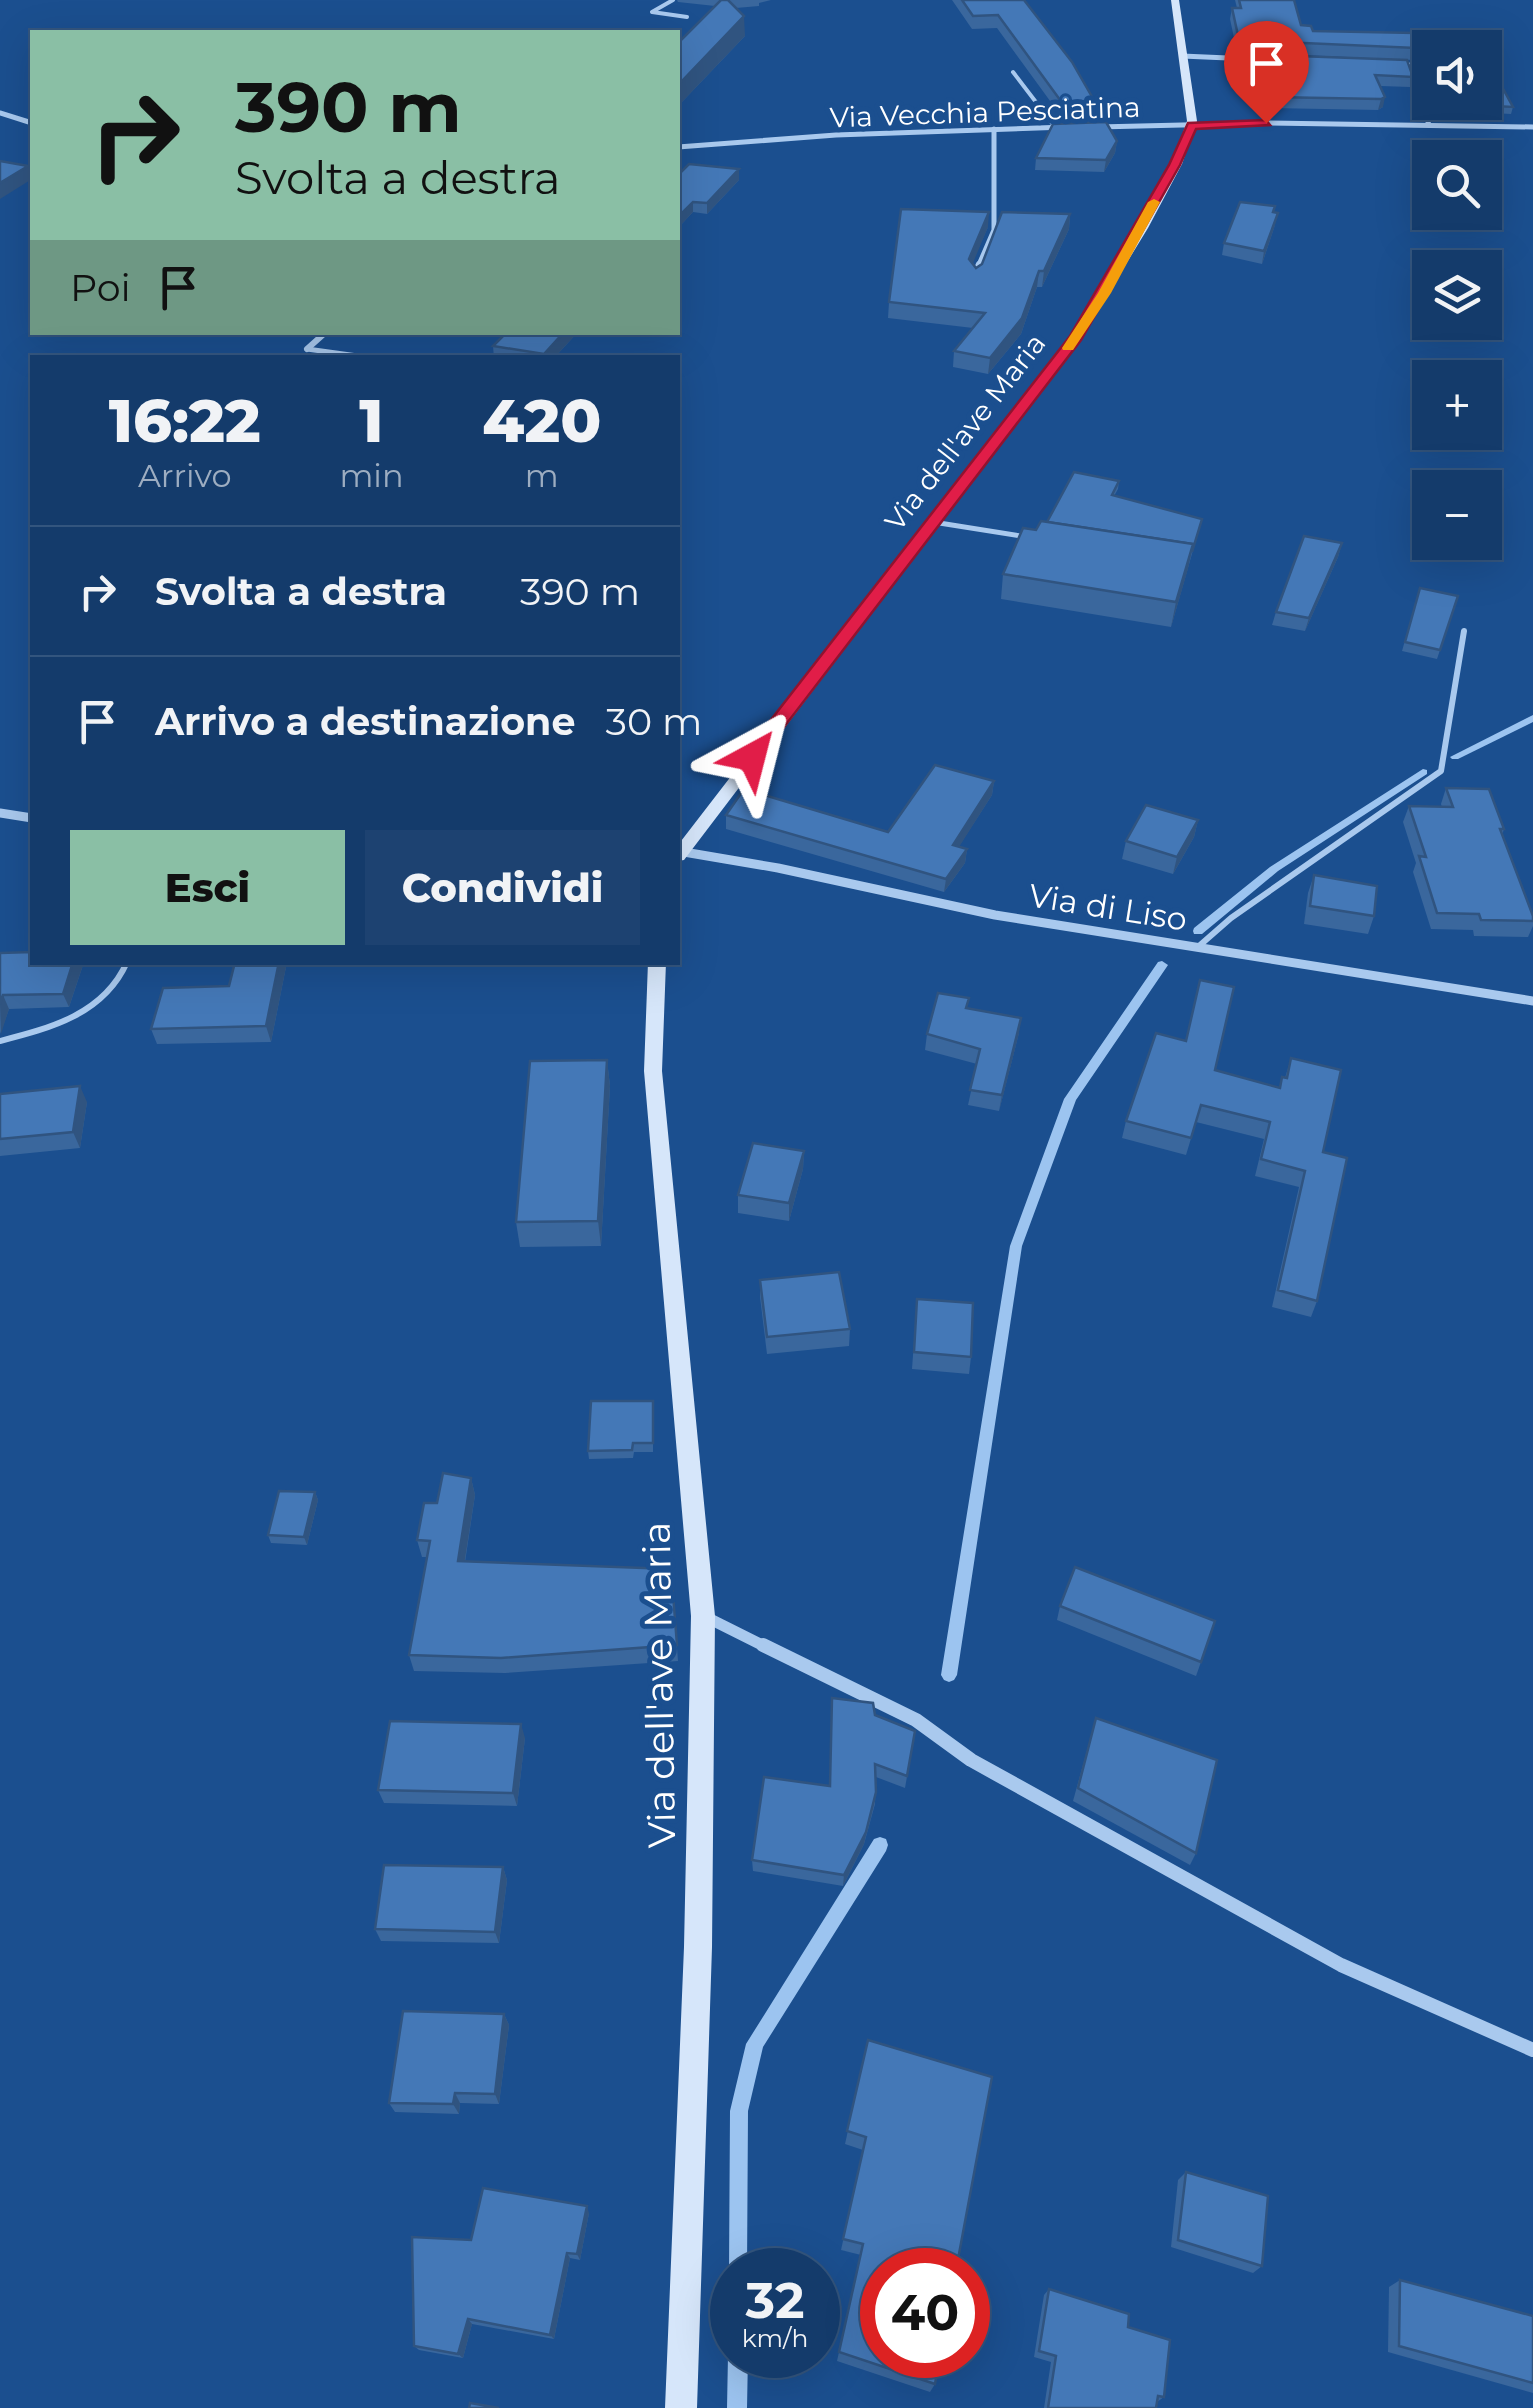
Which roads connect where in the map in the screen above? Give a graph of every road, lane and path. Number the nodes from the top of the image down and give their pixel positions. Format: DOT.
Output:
graph roads {
  1 [pos="674,0"];
  2 [pos="1175,0"];
  3 [pos="687,17"];
  4 [pos="1182,56"];
  5 [pos="1254,59"];
  6 [pos="1392,64"];
  7 [pos="1013,72"];
  8 [pos="0,113"];
  9 [pos="30,122"];
  10 [pos="1192,126"];
  11 [pos="1429,126"];
  12 [pos="1055,127"];
  13 [pos="1075,127"];
  14 [pos="1094,127"];
  15 [pos="1533,127"];
  16 [pos="994,128"];
  17 [pos="680,148"];
  18 [pos="974,276"];
  19 [pos="323,335"];
  20 [pos="308,349"];
  21 [pos="351,355"];
  22 [pos="933,522"];
  23 [pos="1044,540"];
  24 [pos="1464,631"];
  25 [pos="0,813"];
  26 [pos="30,818"];
  27 [pos="680,850"];
  28 [pos="680,853"];
  29 [pos="1198,946"];
  30 [pos="126,965"];
  31 [pos="657,965"];
  32 [pos="1533,1002"];
  33 [pos="0,1041"];
  34 [pos="703,1616"];
  35 [pos="1533,2050"];
  36 [pos="681,2408"];
  1 -- 3 [label="lane"];
  2 -- 4 [label="street"];
  4 -- 5 [label="street"];
  4 -- 10 [label="street"];
  6 -- 11 [label="street"];
  7 -- 12 [label="lane"];
  8 -- 9 [label="street"];
  10 -- 11 [label="street, Via Vecchia Pesciatina"];
  10 -- 14 [label="street, Via Vecchia Pesciatina"];
  10 -- 22 [label="street, Via dell'ave Maria"];
  11 -- 15 [label="street, Via Vecchia Pesciatina"];
  12 -- 13 [label="street, Via Vecchia Pesciatina"];
  12 -- 16 [label="street, Via Vecchia Pesciatina"];
  16 -- 17 [label="street, Via Vecchia Pesciatina"];
  16 -- 18 [label="street"];
  19 -- 20 [label="street"];
  20 -- 21 [label="lane"];
  22 -- 23 [label="lane"];
  22 -- 27 [label="street, Via dell'ave Maria"];
  24 -- 29 [label="lane"];
  25 -- 26 [label="street"];
  28 -- 29 [label="street, Via di Liso"];
  29 -- 32 [label="street, Via di Liso"];
  30 -- 33 [label="lane"];
  31 -- 34 [label="street, Via dell'ave Maria"];
  34 -- 35 [label="street"];
  34 -- 36 [label="street, Via dell'ave Maria"];
}
